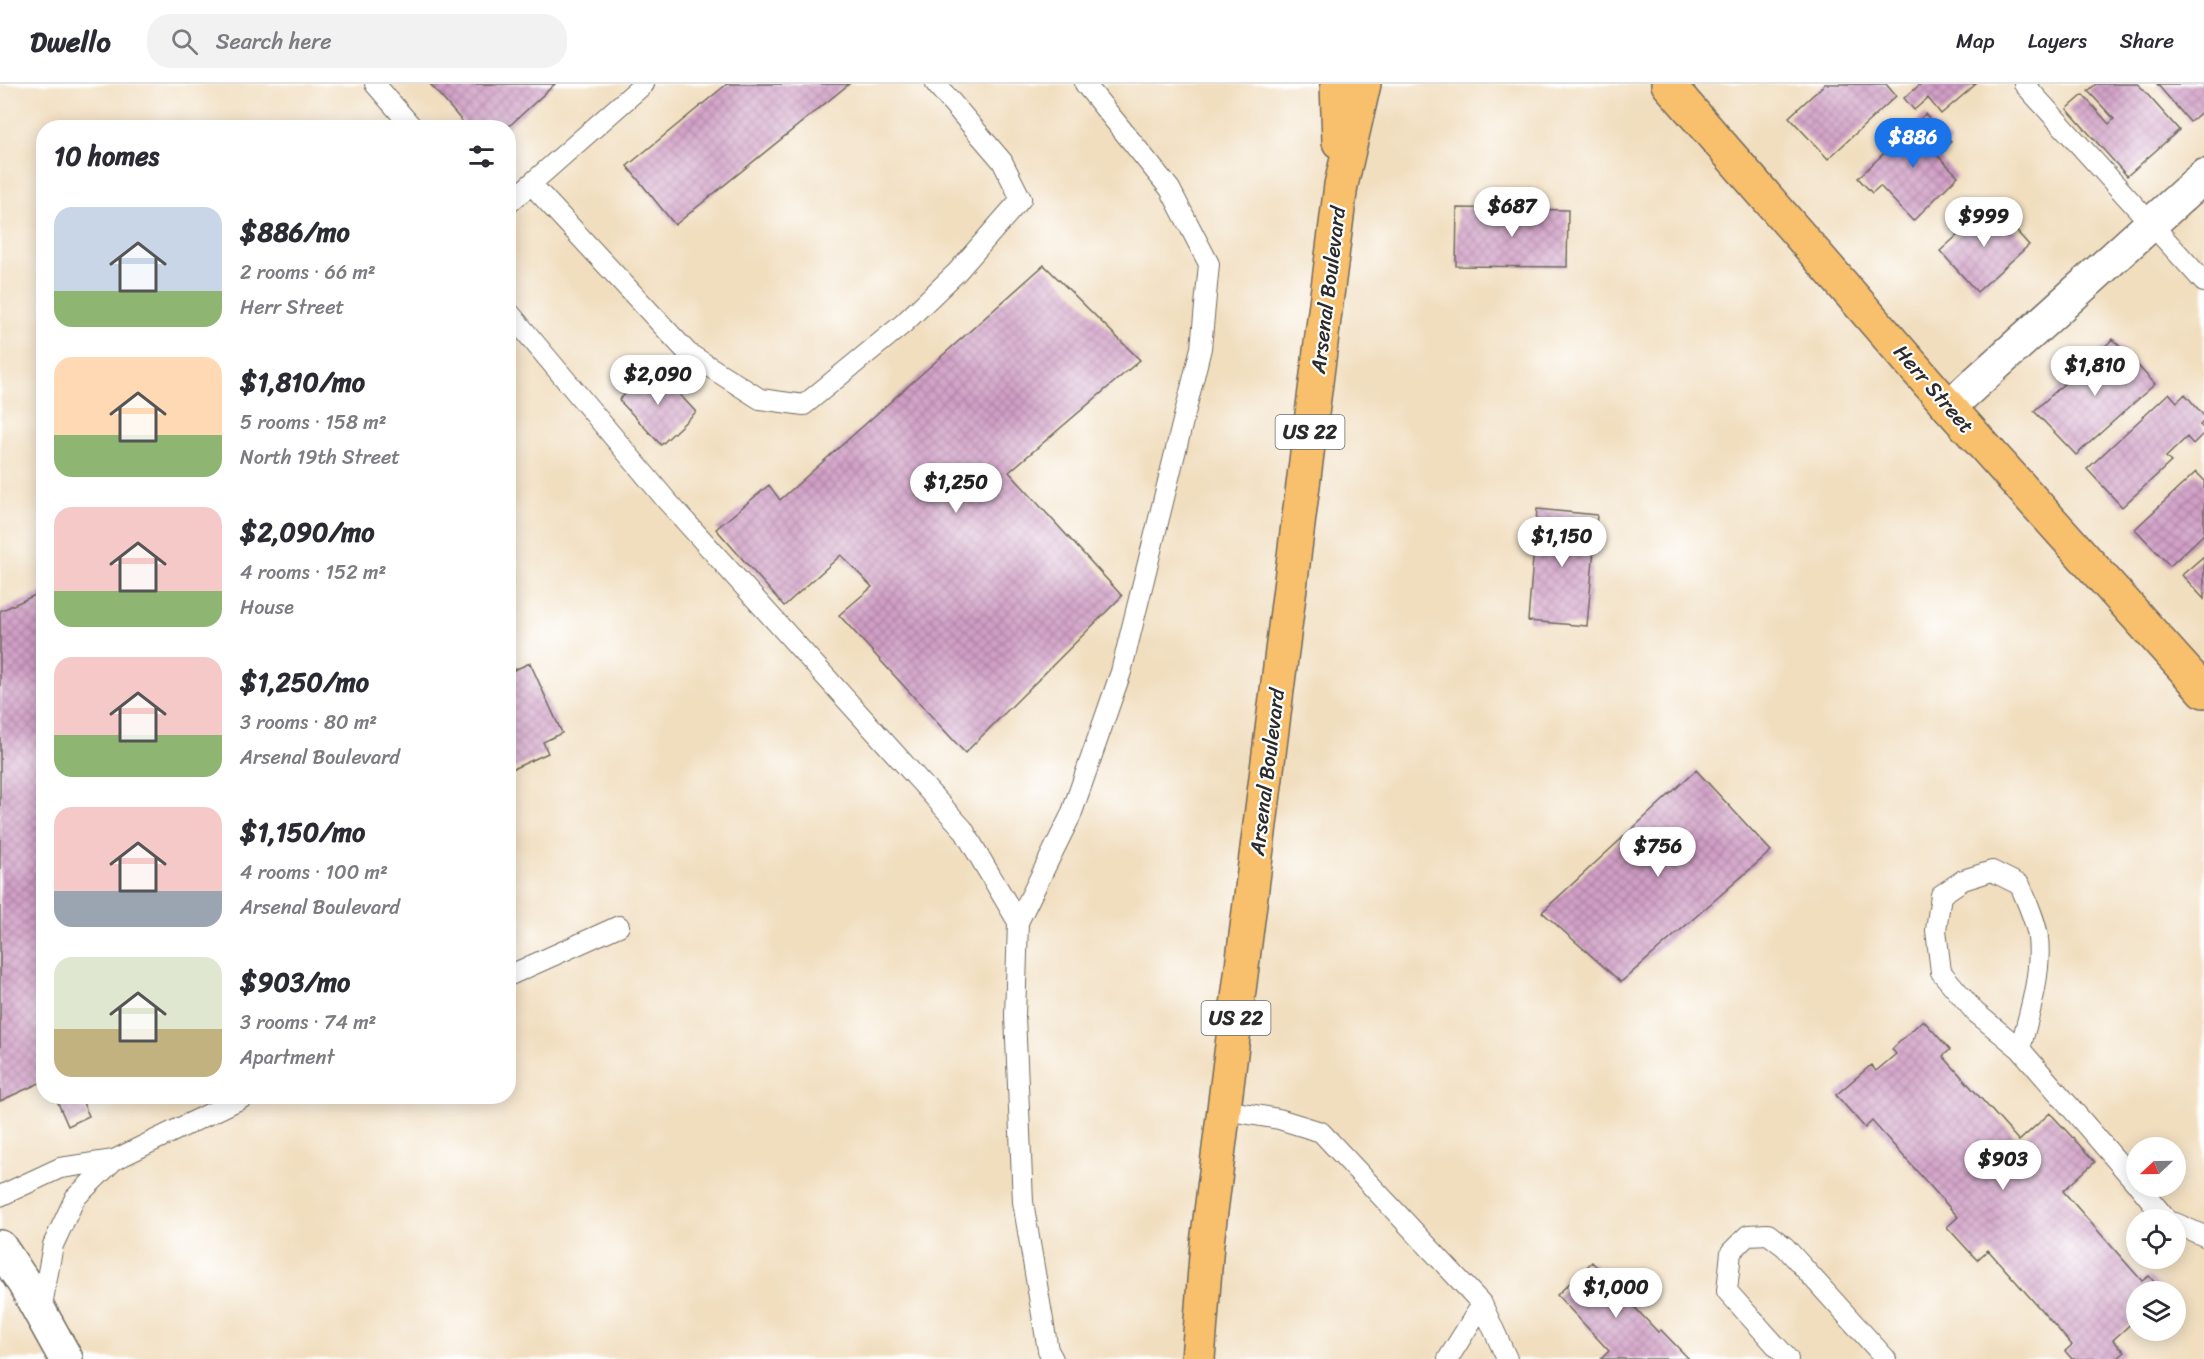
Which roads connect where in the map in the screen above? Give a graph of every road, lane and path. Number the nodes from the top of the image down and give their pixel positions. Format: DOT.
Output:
graph roads {
  1 [pos="375,84"];
  2 [pos="644,84"];
  3 [pos="936,84"];
  4 [pos="1085,84"];
  5 [pos="1337,84"];
  6 [pos="1364,84"];
  7 [pos="1668,84"];
  8 [pos="2024,84"];
  9 [pos="406,120"];
  10 [pos="2204,176"];
  11 [pos="531,184"];
  12 [pos="1341,185"];
  13 [pos="516,197"];
  14 [pos="2151,224"];
  15 [pos="2204,282"];
  16 [pos="516,321"];
  17 [pos="1949,407"];
  18 [pos="2204,691"];
  19 [pos="1018,922"];
  20 [pos="620,926"];
  21 [pos="516,972"];
  22 [pos="2020,1048"];
  23 [pos="230,1104"];
  24 [pos="1224,1110"];
  25 [pos="114,1160"];
  26 [pos="2126,1172"];
  27 [pos="0,1196"];
  28 [pos="2147,1197"];
  29 [pos="2158,1209"];
  30 [pos="2186,1228"];
  31 [pos="2204,1236"];
  32 [pos="0,1247"];
  33 [pos="1482,1304"];
  34 [pos="40,1311"];
  35 [pos="66,1359"];
  36 [pos="1053,1359"];
  37 [pos="1198,1359"];
  38 [pos="1448,1359"];
  39 [pos="1507,1359"];
  40 [pos="1788,1359"];
  41 [pos="1886,1359"];
  1 -- 9 [label="lane"];
  2 -- 11 [label="lane"];
  3 -- 11 [label="lane"];
  4 -- 19 [label="lane"];
  5 -- 12 [label="main road, Arsenal Boulevard / US 22"];
  6 -- 12 [label="main road, Arsenal Boulevard / US 22"];
  7 -- 17 [label="main road, Herr Street"];
  8 -- 14 [label="lane"];
  10 -- 14 [label="street"];
  11 -- 13 [label="lane"];
  12 -- 24 [label="main road, Arsenal Boulevard / US 22"];
  14 -- 15 [label="lane"];
  14 -- 17 [label="street"];
  16 -- 19 [label="lane"];
  17 -- 18 [label="main road, Herr Street"];
  19 -- 36 [label="lane"];
  20 -- 21 [label="lane"];
  22 -- 22 [label="lane"];
  22 -- 26 [label="lane"];
  23 -- 25 [label="lane"];
  24 -- 33 [label="lane"];
  24 -- 37 [label="main road, Arsenal Boulevard / US 22"];
  25 -- 27 [label="lane"];
  25 -- 34 [label="lane"];
  28 -- 29 [label="lane"];
  30 -- 31 [label="lane"];
  32 -- 34 [label="street"];
  33 -- 38 [label="lane"];
  33 -- 39 [label="lane"];
  34 -- 35 [label="street"];
  40 -- 41 [label="lane"];
}
